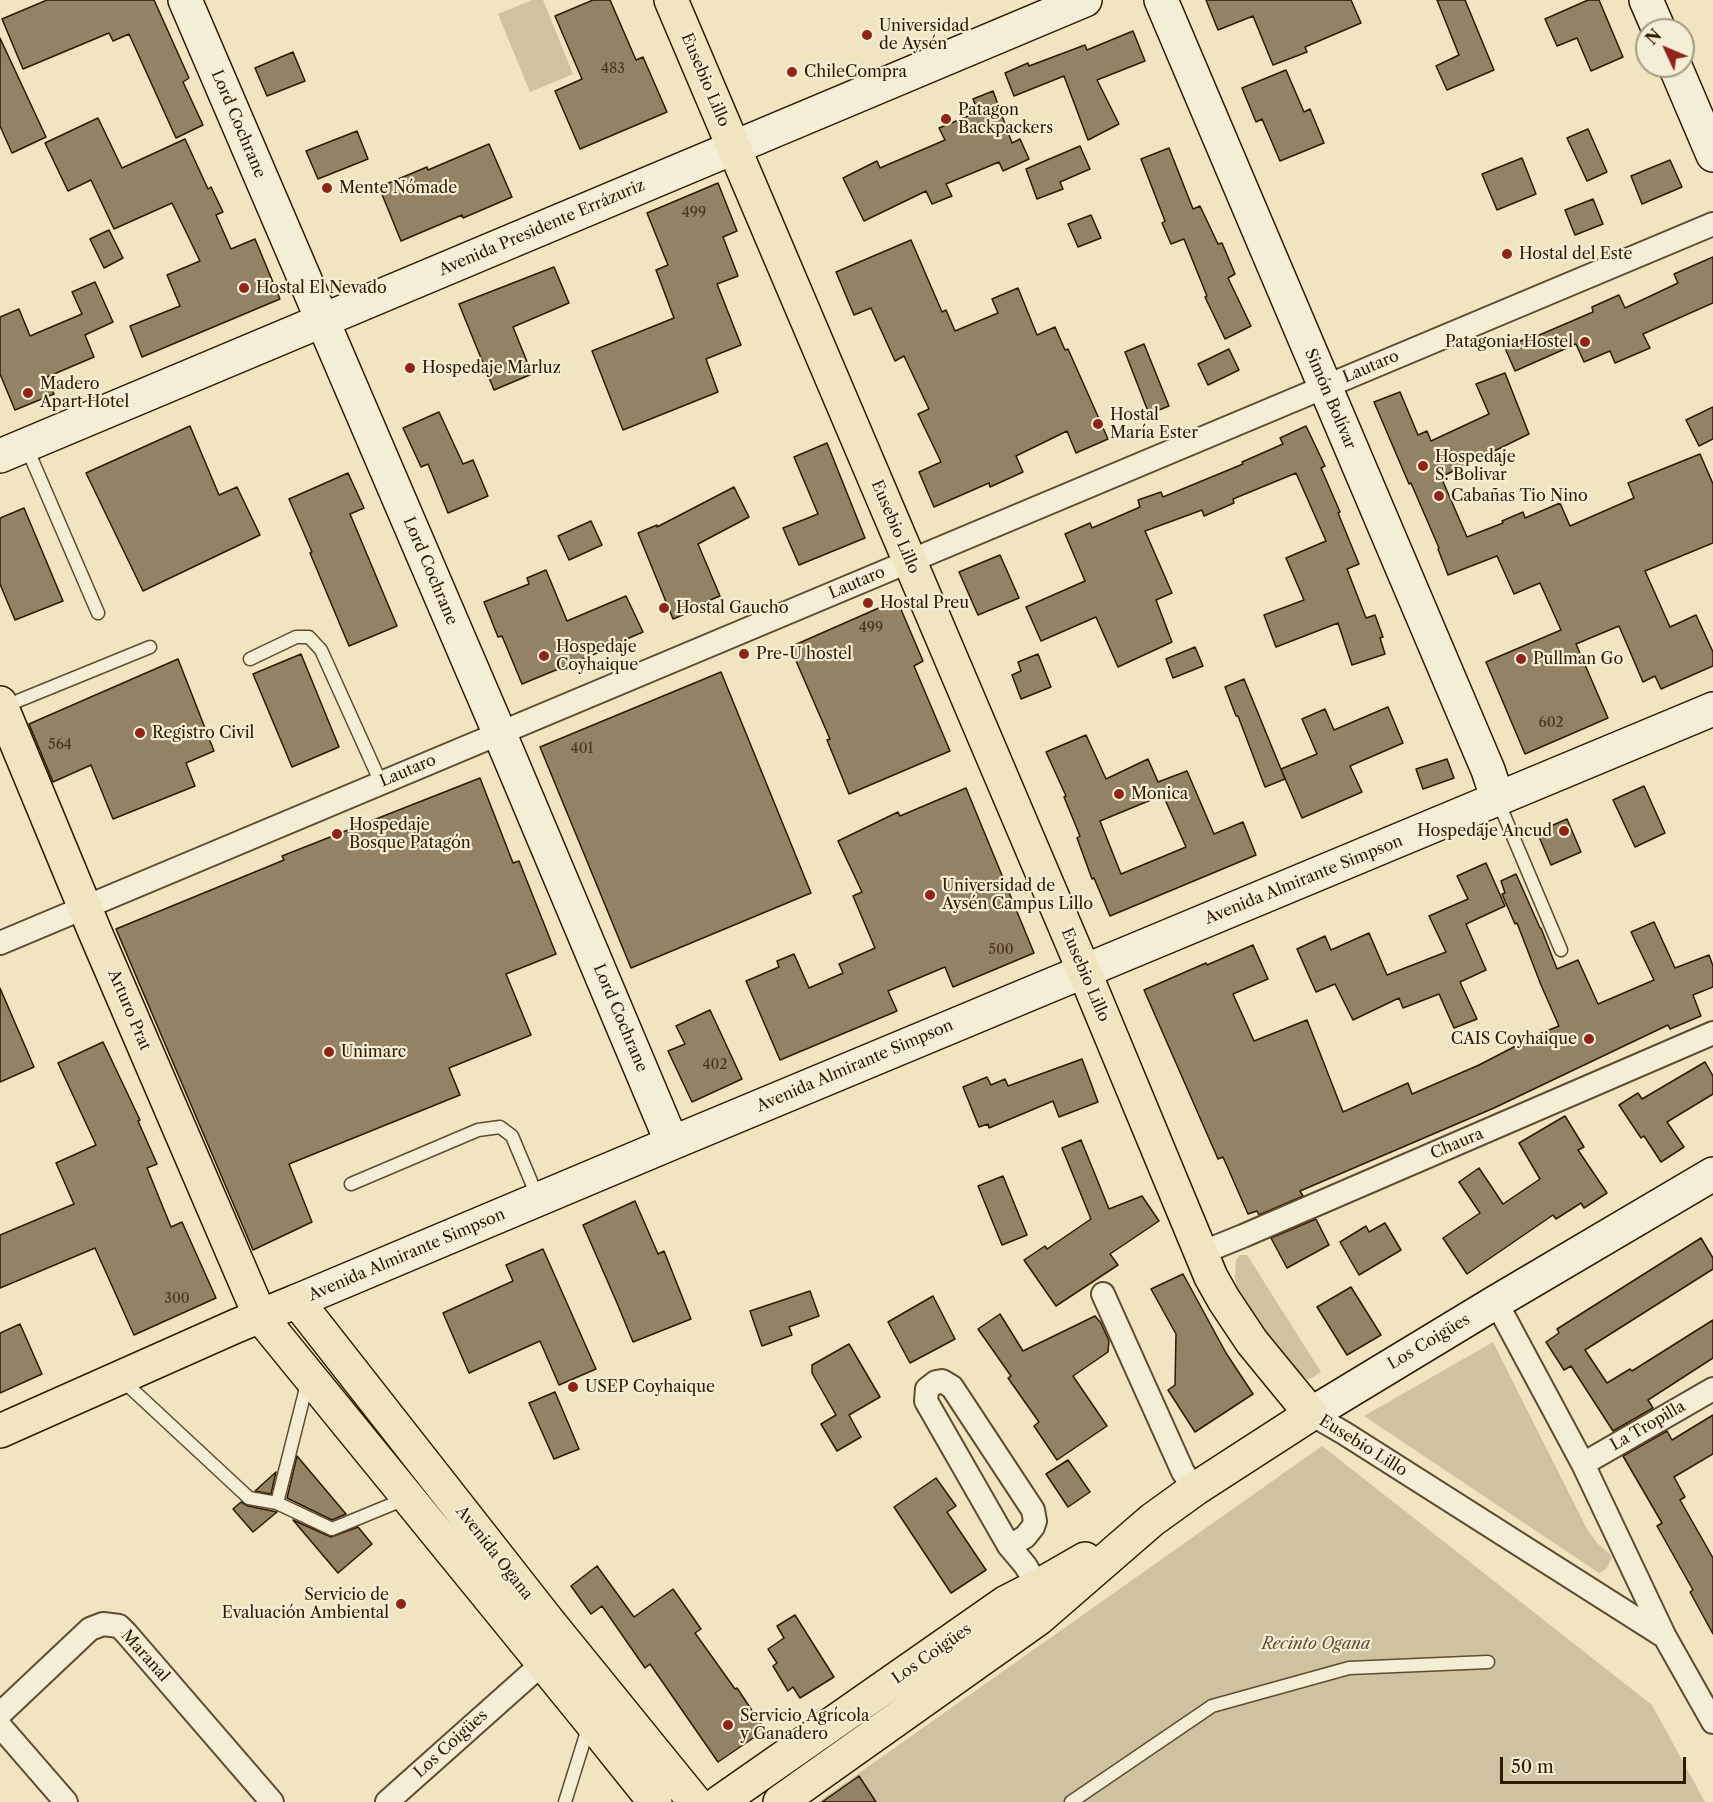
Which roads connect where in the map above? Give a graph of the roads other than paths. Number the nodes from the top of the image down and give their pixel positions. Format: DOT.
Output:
graph roads {
  1 [pos="185,0"];
  2 [pos="671,0"];
  3 [pos="1085,0"];
  4 [pos="1161,0"];
  5 [pos="1646,0"];
  6 [pos="1654,18"];
  7 [pos="1680,78"];
  8 [pos="734,148"];
  9 [pos="1713,155"];
  10 [pos="1713,224"];
  11 [pos="322,321"];
  12 [pos="1325,387"];
  13 [pos="13,451"];
  14 [pos="909,561"];
  15 [pos="98,613"];
  16 [pos="150,647"];
  17 [pos="250,659"];
  18 [pos="1,706"];
  19 [pos="1713,709"];
  20 [pos="499,732"];
  21 [pos="381,783"];
  22 [pos="1497,800"];
  23 [pos="85,907"];
  24 [pos="0,943"];
  25 [pos="1561,950"];
  26 [pos="1083,971"];
  27 [pos="1713,1033"];
  28 [pos="672,1143"];
  29 [pos="1713,1174"];
  30 [pos="351,1184"];
  31 [pos="538,1200"];
  32 [pos="1201,1253"];
  33 [pos="1103,1294"];
  34 [pos="297,1301"];
  35 [pos="1496,1302"];
  36 [pos="260,1316"];
  37 [pos="309,1376"];
  38 [pos="120,1378"];
  39 [pos="1713,1389"];
  40 [pos="1311,1414"];
  41 [pos="0,1431"];
  42 [pos="1583,1464"];
  43 [pos="1195,1489"];
  44 [pos="408,1498"];
  45 [pos="277,1503"];
  46 [pos="1152,1520"];
  47 [pos="1009,1546"];
  48 [pos="1038,1586"];
  49 [pos="1665,1637"];
  50 [pos="1488,1662"];
  51 [pos="543,1663"];
  52 [pos="0,1714"];
  53 [pos="590,1721"];
  54 [pos="1713,1722"];
  55 [pos="0,1726"];
  56 [pos="66,1802"];
  57 [pos="272,1802"];
  58 [pos="387,1802"];
  59 [pos="565,1802"];
  60 [pos="655,1802"];
  61 [pos="694,1802"];
  62 [pos="720,1802"];
  63 [pos="780,1802"];
  64 [pos="1071,1802"];
  1 -- 11 [label="main road, Lord Cochrane"];
  2 -- 8 [label="main road, Eusebio Lillo"];
  3 -- 8 [label="main road, Avenida Presidente Errázuriz"];
  4 -- 12 [label="main road, Simón Bolívar"];
  5 -- 6 [label="main road"];
  7 -- 9 [label="main road"];
  8 -- 11 [label="main road, Avenida Presidente Errázuriz"];
  8 -- 14 [label="main road, Eusebio Lillo"];
  10 -- 12 [label="street, Lautaro"];
  11 -- 13 [label="main road, Avenida Presidente Errázuriz"];
  11 -- 20 [label="main road, Lord Cochrane"];
  12 -- 14 [label="street, Lautaro"];
  12 -- 22 [label="main road, Simón Bolívar"];
  13 -- 15 [label="lane"];
  14 -- 20 [label="street, Lautaro"];
  14 -- 26 [label="main road, Eusebio Lillo"];
  16 -- 18 [label="lane"];
  17 -- 21 [label="lane"];
  18 -- 23 [label="main road, Arturo Prat"];
  19 -- 22 [label="main road, Avenida Almirante Simpson"];
  20 -- 21 [label="street, Lautaro"];
  20 -- 28 [label="main road, Lord Cochrane"];
  21 -- 23 [label="street, Lautaro"];
  22 -- 25 [label="lane"];
  22 -- 26 [label="main road, Avenida Almirante Simpson"];
  23 -- 24 [label="street, Lautaro"];
  23 -- 36 [label="main road, Arturo Prat"];
  26 -- 28 [label="main road, Avenida Almirante Simpson"];
  26 -- 32 [label="main road, Eusebio Lillo"];
  27 -- 32 [label="street, Chaura"];
  28 -- 31 [label="main road, Avenida Almirante Simpson"];
  29 -- 35 [label="main road, Los Coigües"];
  30 -- 31 [label="lane"];
  31 -- 34 [label="main road, Avenida Almirante Simpson"];
  32 -- 40 [label="main road, Eusebio Lillo"];
  33 -- 43 [label="street"];
  34 -- 36 [label="main road, Avenida Almirante Simpson"];
  34 -- 61 [label="main road, Avenida Ogana"];
  35 -- 40 [label="main road, Los Coigües"];
  35 -- 42 [label="street, Eusebio Lillo"];
  36 -- 37 [label="main road, Avenida Ogana"];
  36 -- 38 [label="main road, Avenida Almirante Simpson"];
  37 -- 44 [label="main road, Avenida Ogana"];
  37 -- 45 [label="lane"];
  38 -- 41 [label="main road, Avenida Almirante Simpson"];
  38 -- 45 [label="lane"];
  39 -- 42 [label="street, La Tropilla"];
  40 -- 43 [label="main road, Los Coigües"];
  40 -- 49 [label="street, Eusebio Lillo"];
  42 -- 49 [label="street, Eusebio Lillo"];
  43 -- 46 [label="main road, Los Coigües"];
  44 -- 45 [label="lane"];
  44 -- 51 [label="main road, Avenida Ogana"];
  46 -- 48 [label="main road, Los Coigües"];
  46 -- 63 [label="main road, Los Coigües"];
  47 -- 47 [label="street"];
  47 -- 48 [label="street"];
  48 -- 62 [label="main road, Los Coigües"];
  49 -- 54 [label="street, Eusebio Lillo"];
  50 -- 64 [label="lane"];
  51 -- 53 [label="main road, Avenida Ogana"];
  51 -- 58 [label="street, Los Coigües"];
  52 -- 57 [label="street, Maranal"];
  53 -- 59 [label="lane"];
  53 -- 60 [label="main road, Avenida Ogana"];
  55 -- 56 [label="street"];
}
